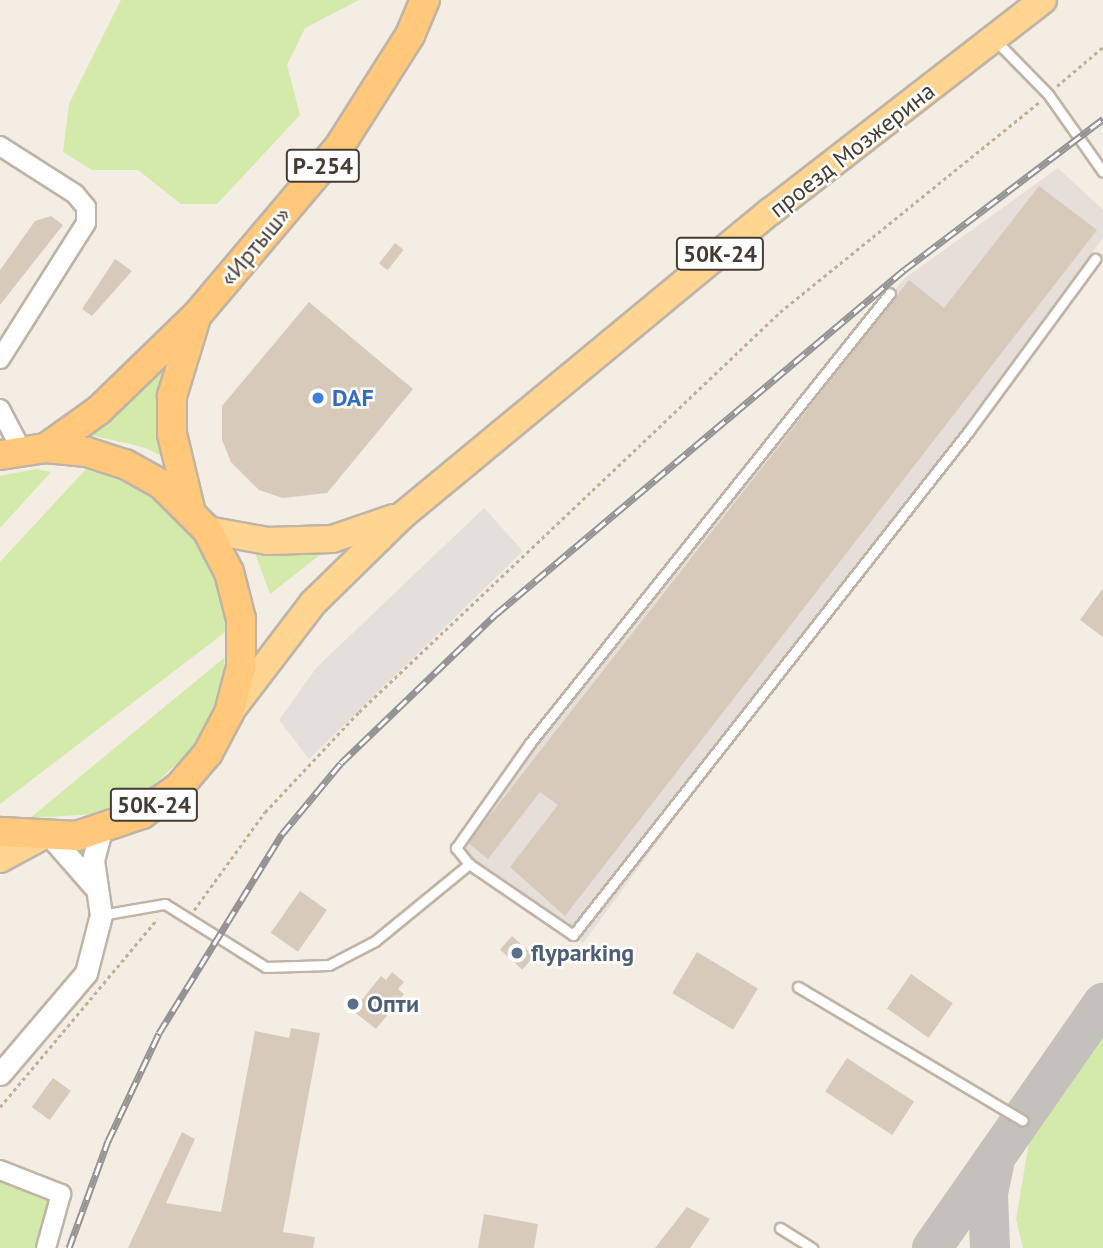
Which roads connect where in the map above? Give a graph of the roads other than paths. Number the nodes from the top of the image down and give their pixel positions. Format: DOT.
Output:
graph roads {
  1 [pos="425,0"];
  2 [pos="1043,0"];
  3 [pos="995,40"];
  4 [pos="0,146"];
  5 [pos="1103,173"];
  6 [pos="1095,259"];
  7 [pos="890,293"];
  8 [pos="197,315"];
  9 [pos="0,359"];
  10 [pos="0,409"];
  11 [pos="22,451"];
  12 [pos="402,515"];
  13 [pos="199,520"];
  14 [pos="229,713"];
  15 [pos="101,831"];
  16 [pos="0,832"];
  17 [pos="46,838"];
  18 [pos="0,859"];
  19 [pos="469,864"];
  20 [pos="96,888"];
  21 [pos="101,915"];
  22 [pos="798,987"];
  23 [pos="0,1074"];
  24 [pos="1022,1120"];
  25 [pos="0,1170"];
  26 [pos="780,1228"];
  27 [pos="46,1248"];
  28 [pos="813,1248"];
  1 -- 8 [label="highway, «Иртыш» / Р-254"];
  2 -- 3 [label="main road, проезд Мозжерина / 50К-24"];
  3 -- 5 [label="lane"];
  3 -- 12 [label="main road, проезд Мозжерина / 50К-24"];
  4 -- 9 [label="street"];
  6 -- 19 [label="lane"];
  7 -- 19 [label="lane"];
  8 -- 11 [label="highway, «Иртыш»"];
  8 -- 13 [label="highway"];
  10 -- 11 [label="street"];
  11 -- 13 [label="highway"];
  12 -- 13 [label="main road, проезд Мозжерина / 50К-24"];
  12 -- 14 [label="main road, проезд Мозжерина / 50К-24"];
  13 -- 14 [label="highway"];
  14 -- 15 [label="highway, 50К-24"];
  15 -- 17 [label="highway, 50К-24"];
  15 -- 20 [label="street"];
  16 -- 17 [label="highway"];
  17 -- 18 [label="main road, 50К-24"];
  17 -- 20 [label="street"];
  19 -- 21 [label="lane"];
  20 -- 21 [label="street"];
  21 -- 23 [label="street"];
  22 -- 24 [label="lane"];
  25 -- 27 [label="street"];
  26 -- 28 [label="lane"];
}
